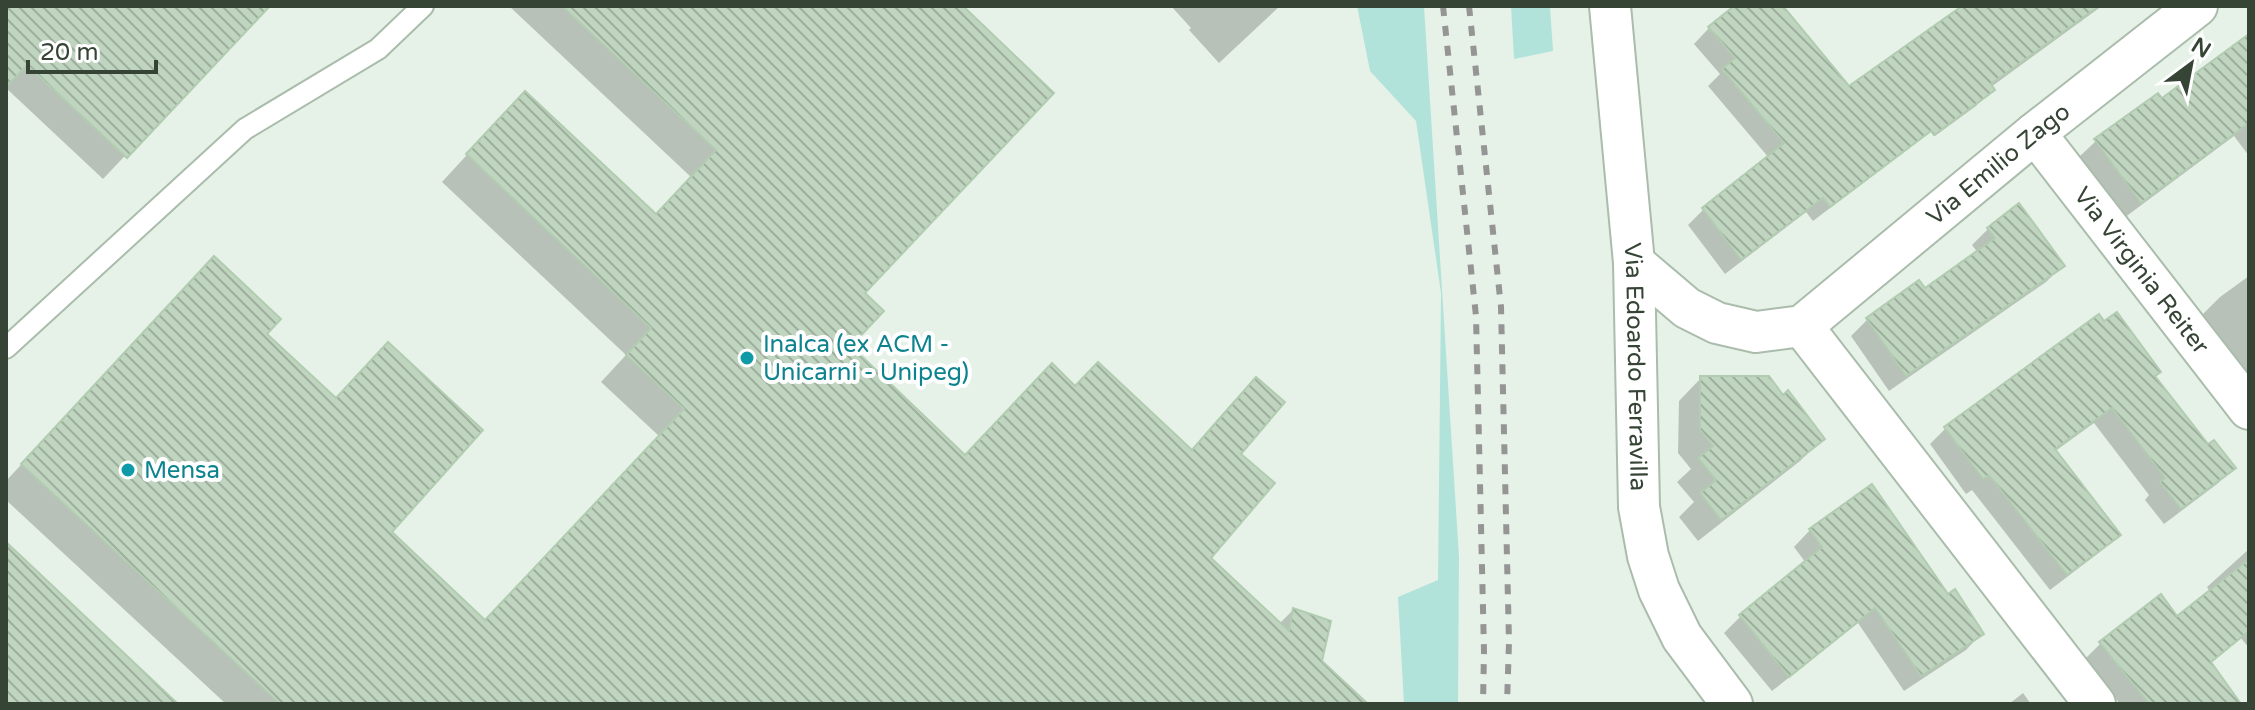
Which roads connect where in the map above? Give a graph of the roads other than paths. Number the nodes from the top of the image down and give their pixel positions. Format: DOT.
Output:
graph roads {
  1 [pos="423,6"];
  2 [pos="1610,6"];
  3 [pos="2197,6"];
  4 [pos="2035,133"];
  5 [pos="1634,263"];
  6 [pos="1802,326"];
  7 [pos="6,348"];
  8 [pos="2249,409"];
  9 [pos="1732,704"];
  10 [pos="2095,704"];
  1 -- 7 [label="lane"];
  2 -- 5 [label="street, Via Edoardo Ferravilla"];
  3 -- 4 [label="street, Via Emilio Zago"];
  4 -- 6 [label="street, Via Emilio Zago"];
  4 -- 8 [label="street, Via Virginia Reiter"];
  5 -- 6 [label="street"];
  5 -- 9 [label="street, Via Edoardo Ferravilla"];
  6 -- 10 [label="street"];
}
